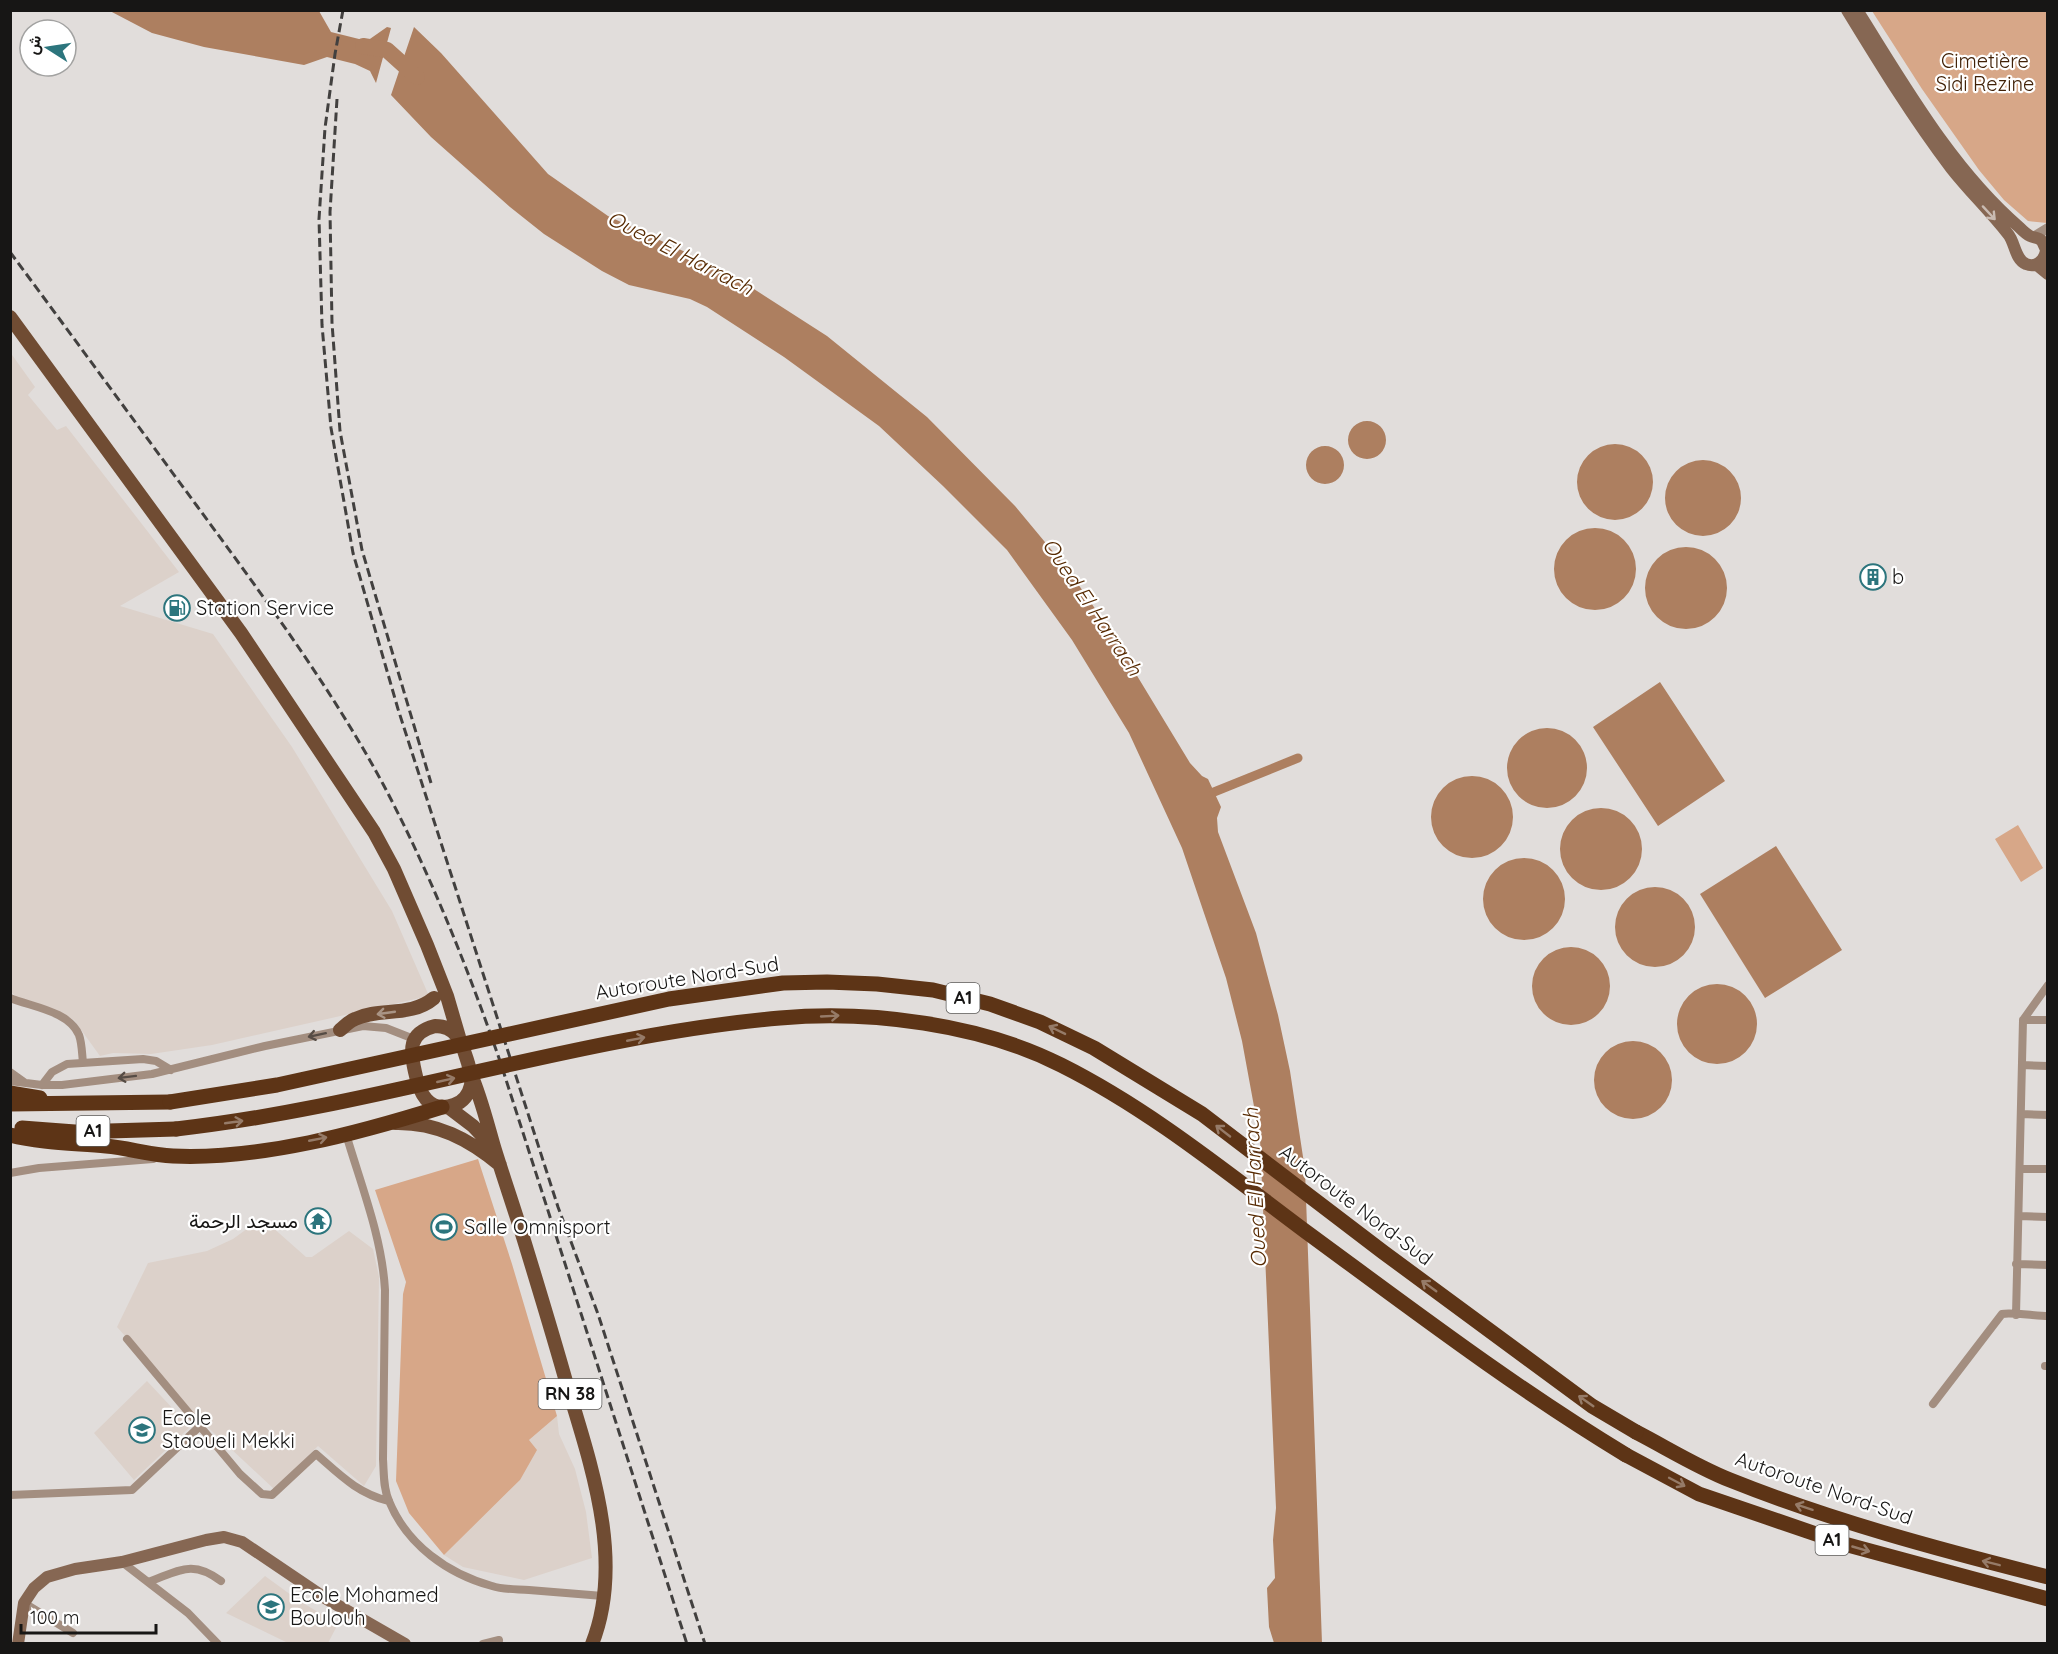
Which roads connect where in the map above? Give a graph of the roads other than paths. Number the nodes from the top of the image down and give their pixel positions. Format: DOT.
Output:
graph roads {
  1 [pos="1847,10"];
  2 [pos="1857,10"];
  3 [pos="2048,228"];
  4 [pos="2032,236"];
  5 [pos="2017,250"];
  6 [pos="2047,250"];
  7 [pos="2037,265"];
  8 [pos="2048,274"];
  9 [pos="10,317"];
  10 [pos="427,945"];
  11 [pos="2048,985"];
  12 [pos="10,998"];
  13 [pos="434,998"];
  14 [pos="2023,1020"];
  15 [pos="2048,1020"];
  16 [pos="340,1030"];
  17 [pos="418,1034"];
  18 [pos="459,1037"];
  19 [pos="83,1063"];
  20 [pos="2022,1065"];
  21 [pos="2048,1066"];
  22 [pos="171,1070"];
  23 [pos="10,1072"];
  24 [pos="470,1072"];
  25 [pos="10,1081"];
  26 [pos="24,1082"];
  27 [pos="42,1085"];
  28 [pos="10,1093"];
  29 [pos="10,1104"];
  30 [pos="54,1104"];
  31 [pos="445,1107"];
  32 [pos="2021,1114"];
  33 [pos="2048,1115"];
  34 [pos="384,1123"];
  35 [pos="10,1127"];
  36 [pos="346,1134"];
  37 [pos="10,1135"];
  38 [pos="495,1150"];
  39 [pos="172,1156"];
  40 [pos="500,1165"];
  41 [pos="2020,1169"];
  42 [pos="2048,1169"];
  43 [pos="10,1173"];
  44 [pos="2019,1216"];
  45 [pos="2048,1217"];
  46 [pos="2016,1264"];
  47 [pos="2048,1265"];
  48 [pos="2016,1315"];
  49 [pos="2048,1316"];
  50 [pos="127,1339"];
  51 [pos="1934,1404"];
  52 [pos="199,1426"];
  53 [pos="10,1495"];
  54 [pos="389,1501"];
  55 [pos="122,1562"];
  56 [pos="2048,1577"];
  57 [pos="221,1581"];
  58 [pos="148,1582"];
  59 [pos="603,1596"];
  60 [pos="2048,1599"];
  61 [pos="24,1603"];
  62 [pos="73,1633"];
  63 [pos="499,1640"];
  64 [pos="18,1643"];
  65 [pos="218,1644"];
  66 [pos="405,1644"];
  67 [pos="483,1644"];
  68 [pos="592,1644"];
  1 -- 5 [label="main road, one-way"];
  2 -- 4 [label="main road"];
  3 -- 4 [label="street"];
  4 -- 5 [label="main road"];
  4 -- 6 [label="main road"];
  5 -- 7 [label="main road"];
  6 -- 7 [label="main road"];
  7 -- 8 [label="main road"];
  9 -- 10 [label="main road"];
  10 -- 13 [label="main road"];
  10 -- 18 [label="main road"];
  11 -- 14 [label="street"];
  12 -- 19 [label="street"];
  13 -- 16 [label="main road, one-way"];
  13 -- 17 [label="main road"];
  14 -- 15 [label="street"];
  14 -- 20 [label="street"];
  16 -- 17 [label="street"];
  16 -- 22 [label="street, one-way"];
  17 -- 18 [label="main road"];
  17 -- 31 [label="main road"];
  18 -- 24 [label="main road"];
  19 -- 22 [label="street"];
  19 -- 27 [label="street"];
  20 -- 21 [label="street"];
  20 -- 32 [label="street"];
  22 -- 27 [label="street, one-way"];
  23 -- 26 [label="street"];
  24 -- 31 [label="main road"];
  24 -- 38 [label="main road, RN 38"];
  25 -- 26 [label="street"];
  26 -- 27 [label="street"];
  28 -- 30 [label="highway"];
  29 -- 30 [label="highway, Autoroute Nord-Sud / A1"];
  56 -- 30 [label="highway, Autoroute Nord-Sud / A1, one-way, bridge"];
  31 -- 34 [label="highway"];
  31 -- 38 [label="main road, RN 38"];
  32 -- 33 [label="street"];
  32 -- 41 [label="street"];
  34 -- 36 [label="highway"];
  34 -- 40 [label="main road"];
  35 -- 60 [label="highway, A1, one-way, bridge"];
  39 -- 36 [label="highway, one-way"];
  36 -- 54 [label="street"];
  37 -- 39 [label="highway"];
  38 -- 40 [label="main road, RN 38"];
  39 -- 43 [label="street"];
  40 -- 59 [label="main road, RN 38"];
  41 -- 42 [label="street"];
  41 -- 44 [label="street"];
  44 -- 45 [label="street"];
  44 -- 46 [label="street"];
  46 -- 47 [label="street"];
  46 -- 48 [label="street"];
  48 -- 49 [label="street"];
  48 -- 51 [label="street"];
  50 -- 52 [label="street"];
  52 -- 53 [label="street"];
  52 -- 54 [label="street"];
  54 -- 59 [label="street"];
  55 -- 58 [label="street"];
  55 -- 61 [label="main road"];
  55 -- 66 [label="main road"];
  57 -- 58 [label="street"];
  58 -- 65 [label="street"];
  59 -- 68 [label="main road, RN 38"];
  61 -- 62 [label="street"];
  61 -- 64 [label="main road"];
  63 -- 67 [label="street"];
}
